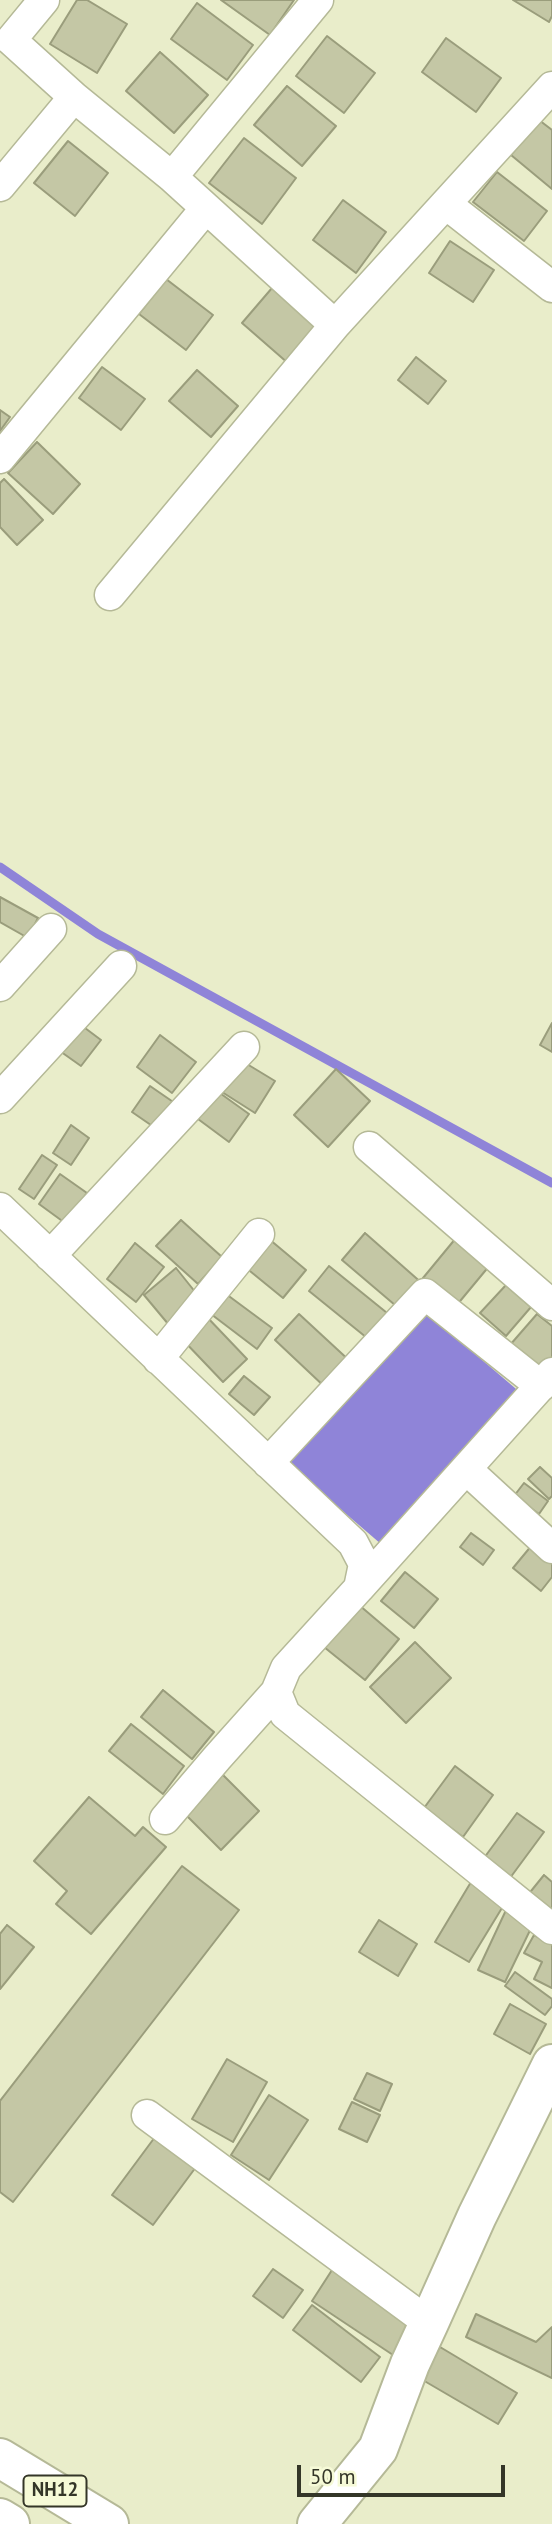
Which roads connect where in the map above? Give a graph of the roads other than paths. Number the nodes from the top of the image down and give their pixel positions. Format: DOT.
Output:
graph roads {
  1 [pos="44,0"];
  2 [pos="318,0"];
  3 [pos="6,36"];
  4 [pos="552,87"];
  5 [pos="74,97"];
  6 [pos="172,177"];
  7 [pos="0,187"];
  8 [pos="446,204"];
  9 [pos="206,208"];
  10 [pos="552,286"];
  11 [pos="335,325"];
  12 [pos="0,458"];
  13 [pos="110,595"];
  14 [pos="51,929"];
  15 [pos="121,966"];
  16 [pos="0,986"];
  17 [pos="244,1047"];
  18 [pos="0,1098"];
  19 [pos="369,1147"];
  20 [pos="0,1208"];
  21 [pos="259,1234"];
  22 [pos="50,1256"];
  23 [pos="552,1305"];
  24 [pos="158,1359"];
  25 [pos="547,1379"];
  26 [pos="268,1463"];
  27 [pos="466,1469"];
  28 [pos="552,1548"];
  29 [pos="359,1588"];
  30 [pos="276,1692"];
  31 [pos="165,1819"];
  32 [pos="552,1929"];
  33 [pos="552,2064"];
  34 [pos="147,2115"];
  35 [pos="429,2323"];
  36 [pos="0,2458"];
  37 [pos="0,2518"];
  38 [pos="10,2524"];
  39 [pos="109,2524"];
  40 [pos="317,2524"];
  1 -- 3 [label="street"];
  2 -- 6 [label="street"];
  3 -- 5 [label="street"];
  4 -- 8 [label="street"];
  5 -- 6 [label="street"];
  5 -- 7 [label="street"];
  6 -- 9 [label="street"];
  8 -- 10 [label="street"];
  8 -- 11 [label="street"];
  9 -- 11 [label="street"];
  9 -- 12 [label="street"];
  11 -- 13 [label="street"];
  14 -- 16 [label="street"];
  15 -- 18 [label="street"];
  17 -- 22 [label="street"];
  19 -- 23 [label="street"];
  20 -- 22 [label="street"];
  21 -- 24 [label="street"];
  22 -- 24 [label="street"];
  24 -- 26 [label="street"];
  25 -- 26 [label="street"];
  25 -- 27 [label="street"];
  26 -- 29 [label="street"];
  27 -- 28 [label="street"];
  27 -- 29 [label="street"];
  29 -- 30 [label="street"];
  30 -- 31 [label="street"];
  30 -- 32 [label="street"];
  33 -- 35 [label="main road"];
  34 -- 35 [label="street"];
  35 -- 40 [label="main road"];
  36 -- 39 [label="main road, NH12"];
  37 -- 38 [label="main road, NH12"];
}
